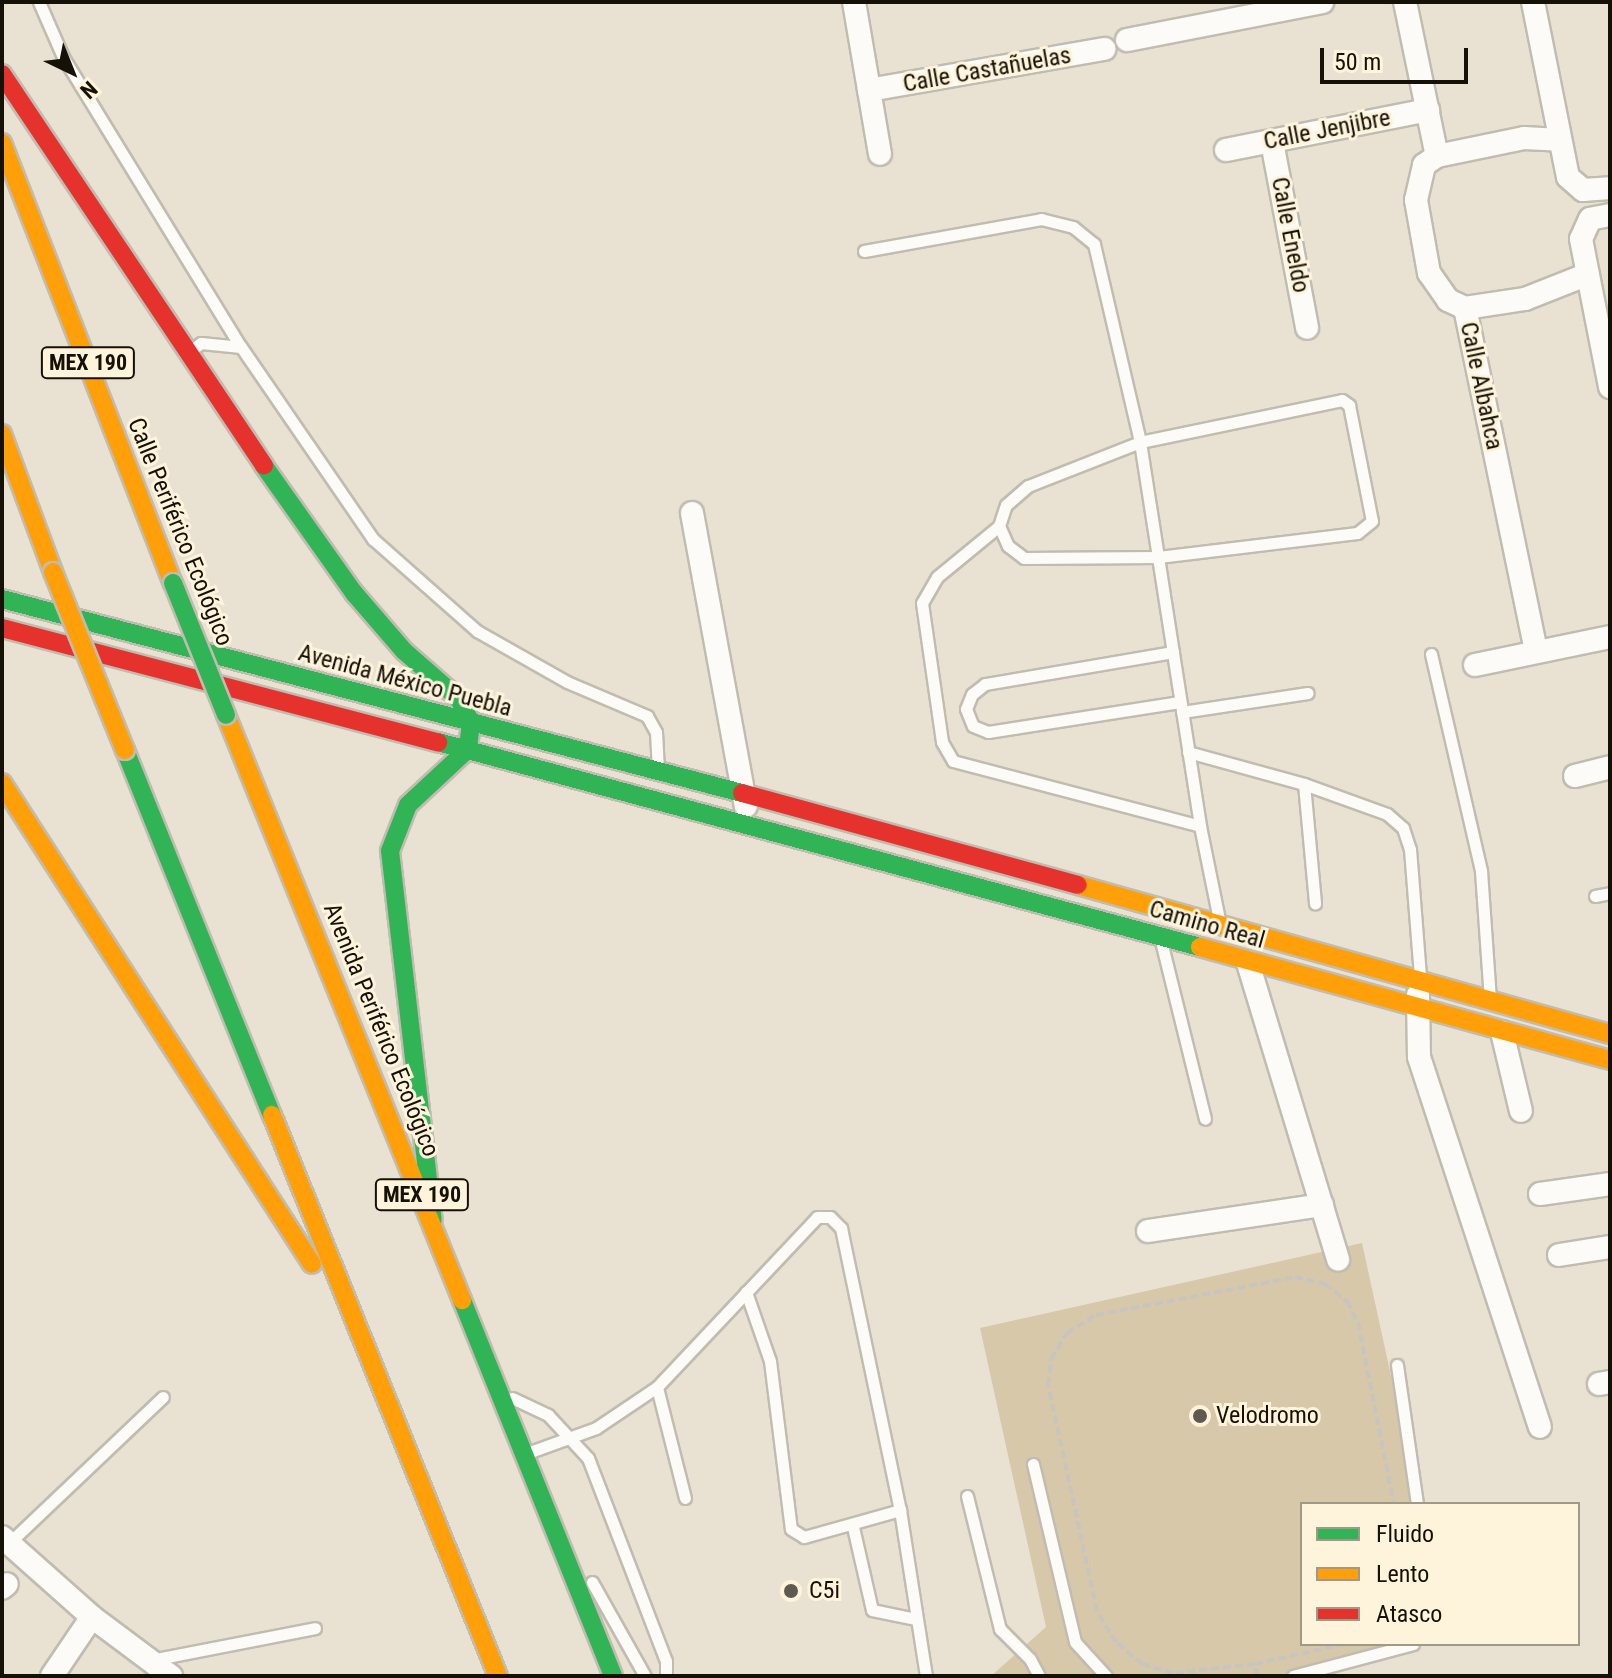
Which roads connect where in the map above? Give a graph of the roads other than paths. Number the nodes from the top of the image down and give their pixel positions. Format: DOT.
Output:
graph roads {
  1 [pos="39,2"];
  2 [pos="854,2"];
  3 [pos="1322,2"];
  4 [pos="1405,2"];
  5 [pos="1533,2"];
  6 [pos="1127,40"];
  7 [pos="1104,49"];
  8 [pos="2,74"];
  9 [pos="869,90"];
  10 [pos="1428,110"];
  11 [pos="1560,140"];
  12 [pos="1272,142"];
  13 [pos="2,143"];
  14 [pos="1226,150"];
  15 [pos="880,154"];
  16 [pos="1437,156"];
  17 [pos="1609,194"];
  18 [pos="1610,215"];
  19 [pos="864,251"];
  20 [pos="1586,275"];
  21 [pos="1465,308"];
  22 [pos="1307,328"];
  23 [pos="241,347"];
  24 [pos="185,355"];
  25 [pos="1610,387"];
  26 [pos="2,434"];
  27 [pos="1140,442"];
  28 [pos="692,513"];
  29 [pos="999,526"];
  30 [pos="1158,557"];
  31 [pos="2,599"];
  32 [pos="2,628"];
  33 [pos="1610,637"];
  34 [pos="1173,652"];
  35 [pos="1536,652"];
  36 [pos="1431,654"];
  37 [pos="1475,665"];
  38 [pos="1308,693"];
  39 [pos="1181,707"];
  40 [pos="226,715"];
  41 [pos="471,723"];
  42 [pos="468,749"];
  43 [pos="1188,752"];
  44 [pos="1610,767"];
  45 [pos="658,771"];
  46 [pos="1575,776"];
  47 [pos="2,783"];
  48 [pos="1304,784"];
  49 [pos="747,794"];
  50 [pos="650,797"];
  51 [pos="797,807"];
  52 [pos="743,823"];
  53 [pos="1200,826"];
  54 [pos="791,835"];
  55 [pos="1610,893"];
  56 [pos="1595,896"];
  57 [pos="1315,903"];
  58 [pos="1221,927"];
  59 [pos="1160,936"];
  60 [pos="1248,963"];
  61 [pos="1420,982"];
  62 [pos="1490,1002"];
  63 [pos="1415,1008"];
  64 [pos="1492,1029"];
  65 [pos="1610,1034"];
  66 [pos="1610,1060"];
  67 [pos="1521,1111"];
  68 [pos="1205,1119"];
  69 [pos="1610,1184"];
  70 [pos="1540,1194"];
  71 [pos="1322,1205"];
  72 [pos="433,1220"];
  73 [pos="1148,1231"];
  74 [pos="1610,1247"];
  75 [pos="1559,1255"];
  76 [pos="1338,1260"];
  77 [pos="746,1292"];
  78 [pos="356,1329"];
  79 [pos="1397,1365"];
  80 [pos="657,1387"];
  81 [pos="499,1392"];
  82 [pos="163,1397"];
  83 [pos="1540,1427"];
  84 [pos="573,1437"];
  85 [pos="524,1453"];
  86 [pos="1033,1464"];
  87 [pos="967,1496"];
  88 [pos="685,1498"];
  89 [pos="1417,1502"];
  90 [pos="900,1510"];
  91 [pos="853,1527"];
  92 [pos="6,1540"];
  93 [pos="558,1540"];
  94 [pos="92,1617"];
  95 [pos="916,1619"];
  96 [pos="315,1628"];
  97 [pos="1406,1646"];
  98 [pos="151,1660"];
  99 [pos="52,1676"];
  100 [pos="171,1676"];
  101 [pos="498,1676"];
  102 [pos="613,1676"];
  103 [pos="645,1676"];
  104 [pos="666,1676"];
  105 [pos="926,1676"];
  106 [pos="1039,1676"];
  107 [pos="1106,1676"];
  108 [pos="1293,1676"];
  1 -- 23 [label="lane"];
  2 -- 9 [label="street"];
  3 -- 6 [label="street"];
  4 -- 10 [label="street"];
  5 -- 11 [label="street"];
  7 -- 9 [label="street, Calle Castañuelas"];
  8 -- 24 [label="main road"];
  9 -- 15 [label="street"];
  10 -- 12 [label="street, Calle Jenjibre"];
  10 -- 16 [label="street"];
  11 -- 16 [label="street"];
  11 -- 17 [label="street"];
  12 -- 14 [label="street, Calle Jenjibre"];
  12 -- 22 [label="street, Calle Eneldo"];
  13 -- 40 [label="main road, Calle Periférico Ecológico / MEX 190, bridge"];
  16 -- 21 [label="street, Calle Albahca"];
  18 -- 20 [label="street"];
  19 -- 27 [label="lane"];
  20 -- 21 [label="street"];
  20 -- 25 [label="street"];
  21 -- 35 [label="street, Calle Albahca"];
  23 -- 24 [label="lane"];
  23 -- 45 [label="lane"];
  24 -- 41 [label="main road"];
  26 -- 78 [label="main road, bridge"];
  27 -- 29 [label="lane"];
  27 -- 30 [label="lane"];
  27 -- 30 [label="lane"];
  28 -- 49 [label="street"];
  29 -- 30 [label="lane"];
  29 -- 53 [label="lane"];
  30 -- 34 [label="lane"];
  31 -- 41 [label="main road, Avenida México Puebla"];
  32 -- 42 [label="main road, Avenida México Puebla"];
  33 -- 35 [label="street"];
  34 -- 39 [label="lane"];
  34 -- 39 [label="lane"];
  35 -- 37 [label="street"];
  36 -- 62 [label="lane"];
  38 -- 39 [label="lane"];
  39 -- 43 [label="lane"];
  40 -- 72 [label="main road, Avenida Periférico Ecológico / MEX 190"];
  41 -- 42 [label="main road"];
  41 -- 45 [label="main road, Avenida México Puebla"];
  42 -- 50 [label="main road, Avenida México Puebla"];
  42 -- 72 [label="main road"];
  43 -- 48 [label="lane"];
  43 -- 53 [label="lane"];
  44 -- 46 [label="street"];
  45 -- 49 [label="main road, Avenida México Puebla"];
  45 -- 50 [label="lane"];
  47 -- 78 [label="main road"];
  48 -- 57 [label="lane"];
  48 -- 61 [label="lane"];
  49 -- 51 [label="main road, Avenida México Puebla"];
  49 -- 52 [label="street"];
  50 -- 52 [label="main road, Avenida México Puebla"];
  51 -- 58 [label="main road, Camino Real"];
  52 -- 54 [label="main road, Avenida México Puebla"];
  53 -- 58 [label="lane"];
  54 -- 59 [label="main road, Camino Real"];
  55 -- 56 [label="lane"];
  58 -- 61 [label="main road, Camino Real"];
  59 -- 60 [label="main road, Camino Real"];
  59 -- 68 [label="lane"];
  60 -- 63 [label="main road, Camino Real"];
  60 -- 71 [label="street"];
  61 -- 62 [label="main road, Camino Real"];
  61 -- 63 [label="street"];
  62 -- 64 [label="lane"];
  62 -- 65 [label="main road, Camino Real"];
  63 -- 64 [label="main road, Camino Real"];
  63 -- 83 [label="street"];
  64 -- 66 [label="main road, Camino Real"];
  64 -- 67 [label="street"];
  69 -- 70 [label="street"];
  71 -- 73 [label="street"];
  71 -- 76 [label="street"];
  72 -- 81 [label="main road, Avenida Periférico Ecológico / MEX 190"];
  74 -- 75 [label="street"];
  77 -- 80 [label="lane"];
  77 -- 90 [label="lane"];
  77 -- 91 [label="lane"];
  78 -- 101 [label="main road"];
  79 -- 89 [label="lane"];
  80 -- 84 [label="lane"];
  80 -- 88 [label="lane"];
  81 -- 84 [label="lane"];
  81 -- 85 [label="main road, Avenida Periférico Ecológico / MEX 190"];
  82 -- 92 [label="lane"];
  84 -- 85 [label="lane"];
  84 -- 104 [label="lane"];
  85 -- 93 [label="main road, Avenida Periférico Ecológico / MEX 190"];
  86 -- 107 [label="lane"];
  87 -- 106 [label="lane"];
  90 -- 91 [label="lane"];
  90 -- 95 [label="lane"];
  91 -- 95 [label="lane"];
  92 -- 94 [label="street"];
  93 -- 102 [label="main road, Avenida Periférico Ecológico / MEX 190"];
  93 -- 103 [label="lane"];
  94 -- 98 [label="street"];
  94 -- 99 [label="street"];
  95 -- 105 [label="lane"];
  96 -- 98 [label="lane"];
  97 -- 108 [label="lane"];
  98 -- 100 [label="street"];
}
